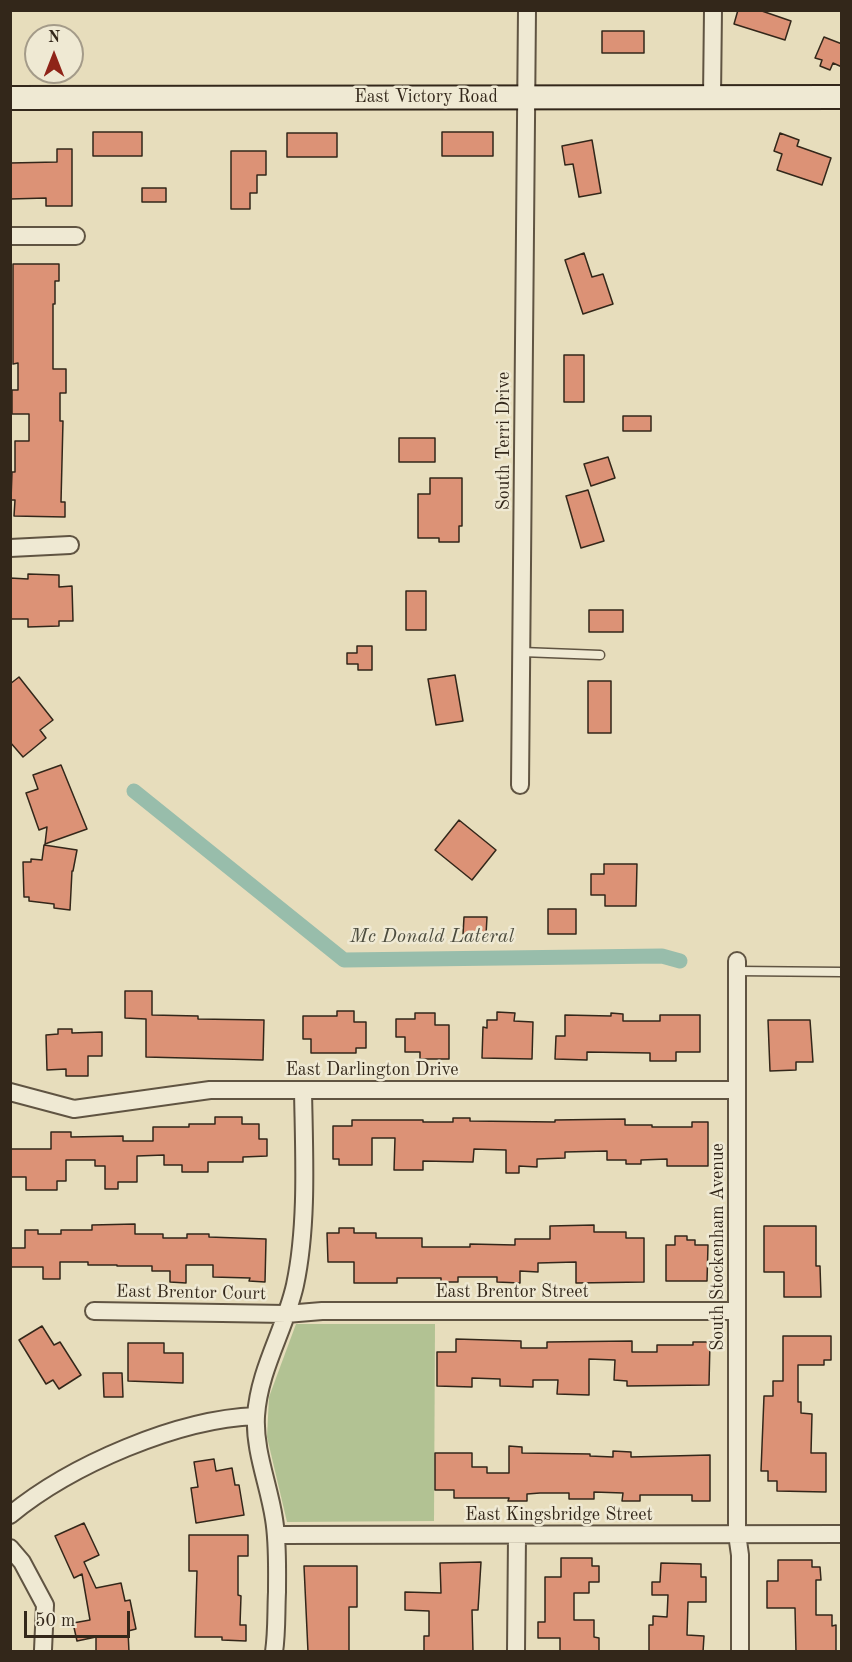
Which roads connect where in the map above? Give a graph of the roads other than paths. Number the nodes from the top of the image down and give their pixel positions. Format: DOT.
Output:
graph roads {
  1 [pos="527,10"];
  2 [pos="713,10"];
  3 [pos="526,97"];
  4 [pos="712,97"];
  5 [pos="842,97"];
  6 [pos="10,98"];
  7 [pos="10,236"];
  8 [pos="76,236"];
  9 [pos="70,545"];
  10 [pos="10,548"];
  11 [pos="522,652"];
  12 [pos="600,655"];
  13 [pos="520,785"];
  14 [pos="737,966"];
  15 [pos="842,972"];
  16 [pos="303,1089"];
  17 [pos="737,1090"];
  18 [pos="10,1092"];
  19 [pos="94,1311"];
  20 [pos="737,1311"];
  21 [pos="286,1314"];
  22 [pos="256,1416"];
  23 [pos="10,1515"];
  24 [pos="517,1534"];
  25 [pos="737,1534"];
  26 [pos="842,1534"];
  27 [pos="276,1535"];
  28 [pos="10,1548"];
  29 [pos="41,1651"];
  30 [pos="274,1652"];
  31 [pos="516,1652"];
  32 [pos="740,1652"];
  1 -- 3 [label="street, South Terri Drive"];
  2 -- 4 [label="street"];
  3 -- 4 [label="main road, East Victory Road"];
  3 -- 6 [label="main road, East Victory Road"];
  3 -- 11 [label="street, South Terri Drive"];
  4 -- 5 [label="main road, East Victory Road"];
  7 -- 8 [label="street"];
  9 -- 10 [label="street"];
  11 -- 12 [label="lane"];
  11 -- 13 [label="street, South Terri Drive"];
  14 -- 15 [label="lane"];
  14 -- 17 [label="street, South Stockenham Avenue"];
  16 -- 17 [label="street, East Darlington Drive"];
  16 -- 18 [label="street, East Darlington Drive"];
  16 -- 21 [label="street"];
  17 -- 20 [label="street, South Stockenham Avenue"];
  19 -- 21 [label="street, East Brentor Court"];
  20 -- 21 [label="street, East Brentor Street"];
  20 -- 25 [label="street, South Stockenham Avenue"];
  21 -- 22 [label="street"];
  22 -- 23 [label="street"];
  22 -- 27 [label="street"];
  24 -- 25 [label="street, East Kingsbridge Street"];
  24 -- 27 [label="street, East Kingsbridge Street"];
  24 -- 31 [label="street"];
  25 -- 26 [label="street, East Kingsbridge Street"];
  25 -- 32 [label="street, South Stockenham Avenue"];
  27 -- 30 [label="street"];
  28 -- 29 [label="street"];
}
